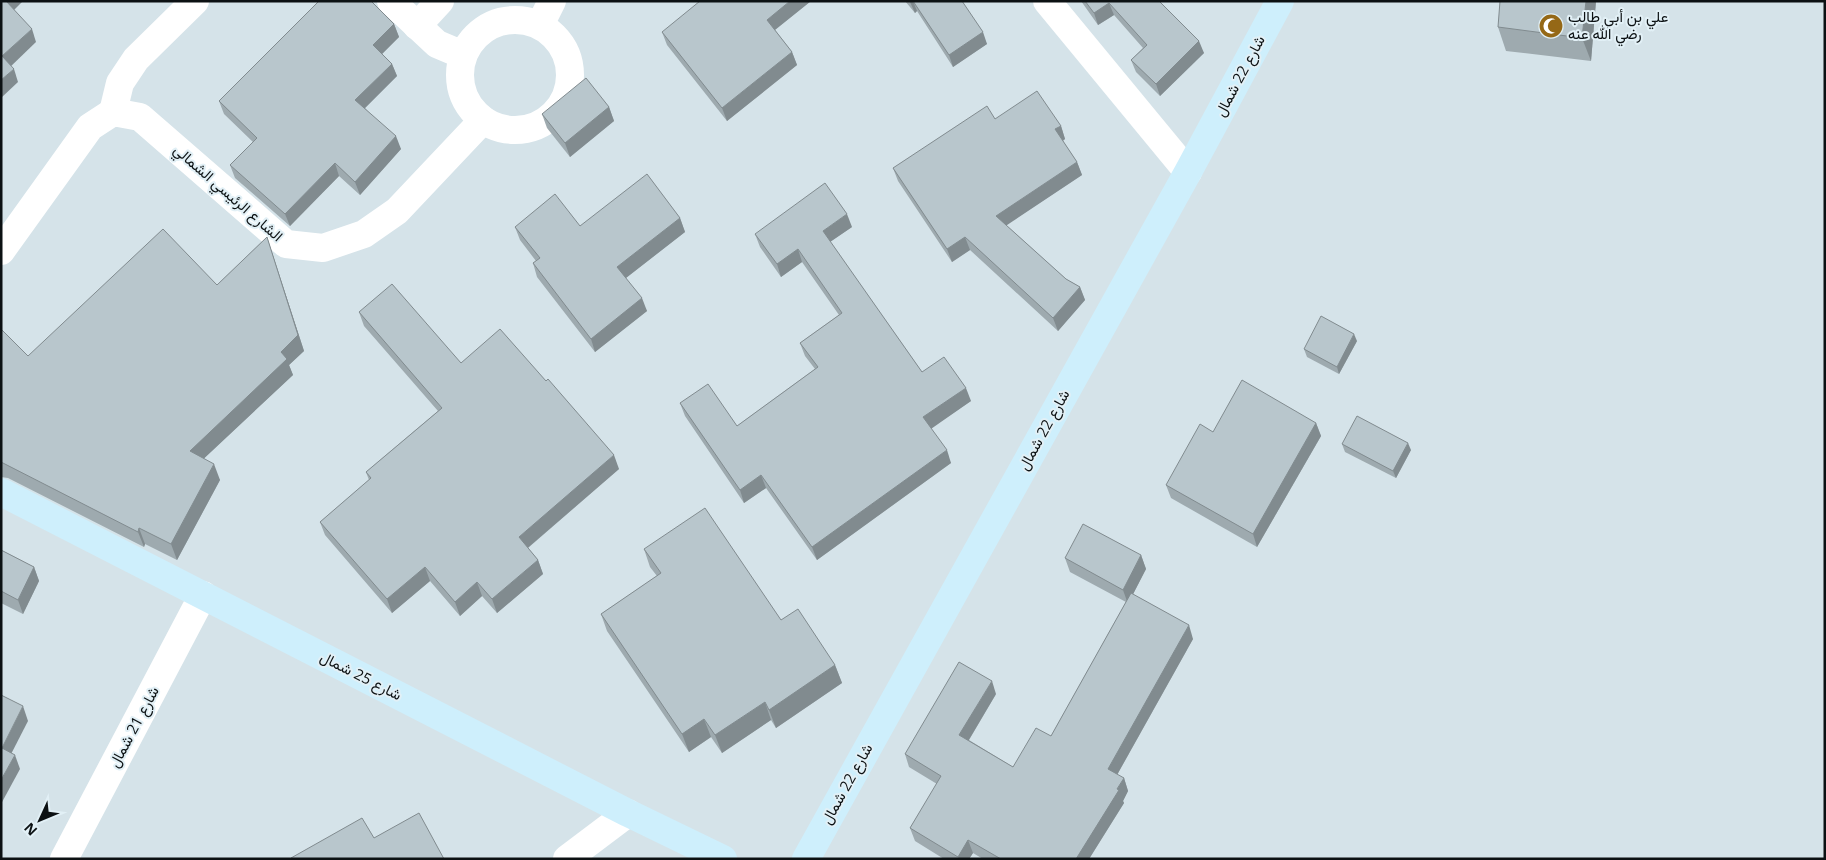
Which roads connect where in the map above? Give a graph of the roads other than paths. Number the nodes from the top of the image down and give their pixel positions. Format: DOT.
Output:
graph roads {
  1 [pos="195,1"];
  2 [pos="391,1"];
  3 [pos="440,1"];
  4 [pos="552,1"];
  5 [pos="1047,1"];
  6 [pos="1280,1"];
  7 [pos="540,25"];
  8 [pos="417,26"];
  9 [pos="463,55"];
  10 [pos="113,112"];
  11 [pos="483,120"];
  12 [pos="1188,172"];
  13 [pos="1,251"];
  14 [pos="1,492"];
  15 [pos="203,595"];
  16 [pos="628,813"];
  17 [pos="64,859"];
  18 [pos="567,859"];
  19 [pos="723,859"];
  20 [pos="806,859"];
  1 -- 10 [label="street"];
  2 -- 8 [label="street"];
  3 -- 8 [label="street"];
  4 -- 7 [label="street"];
  5 -- 12 [label="street"];
  6 -- 12 [label="street, شارع 22 شمال"];
  7 -- 9 [label="street"];
  7 -- 11 [label="street"];
  8 -- 9 [label="street"];
  9 -- 11 [label="street"];
  10 -- 11 [label="street, الشارع الرئيسي الشمالي"];
  10 -- 13 [label="street"];
  12 -- 20 [label="street, شارع 22 شمال"];
  14 -- 15 [label="street, شارع 25 شمال"];
  15 -- 16 [label="street, شارع 25 شمال"];
  15 -- 17 [label="street, شارع 21 شمال"];
  16 -- 18 [label="street"];
  16 -- 19 [label="street, شارع 25 شمال"];
}
